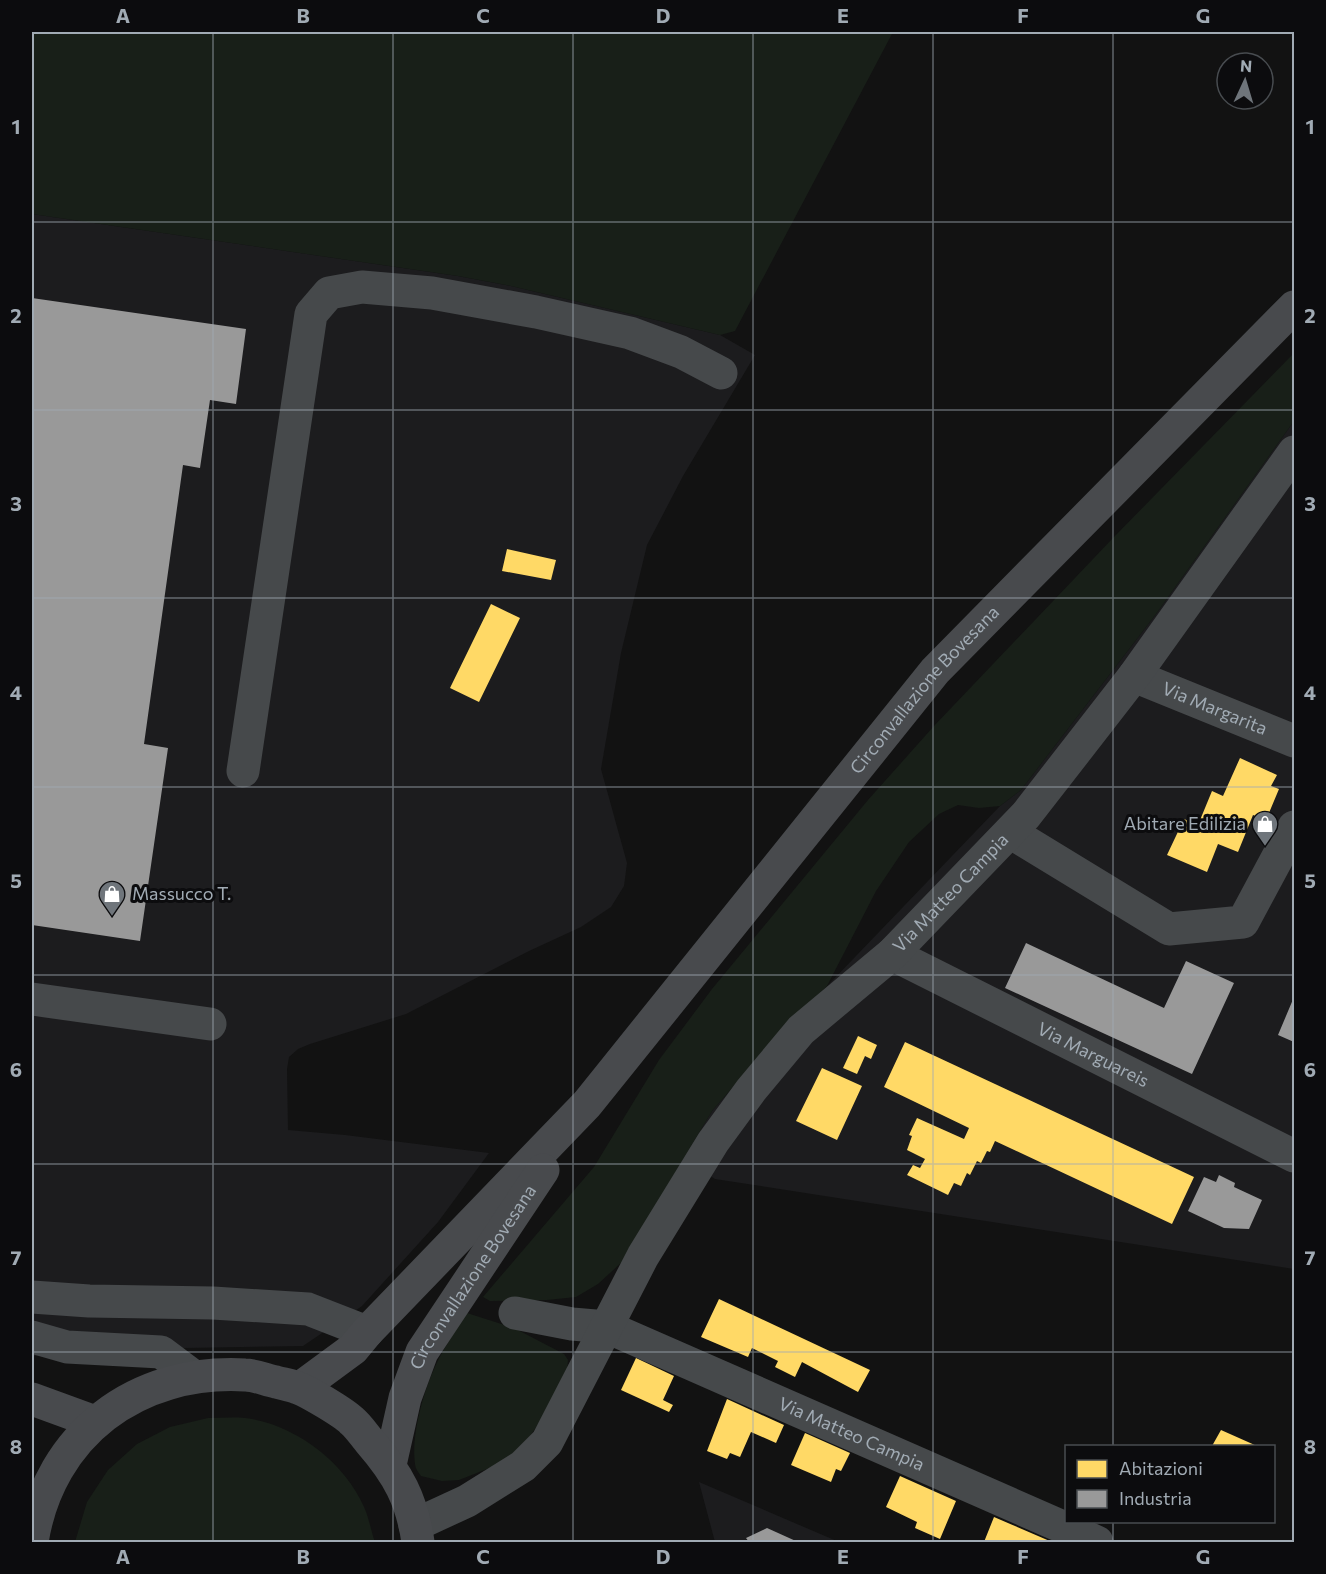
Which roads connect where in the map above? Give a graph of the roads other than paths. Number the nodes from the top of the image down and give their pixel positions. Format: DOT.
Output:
graph roads {
  1 [pos="1294,307"];
  2 [pos="721,373"];
  3 [pos="1294,452"];
  4 [pos="1134,676"];
  5 [pos="1294,741"];
  6 [pos="243,771"];
  7 [pos="1294,827"];
  8 [pos="1010,832"];
  9 [pos="892,954"];
  10 [pos="32,999"];
  11 [pos="210,1024"];
  12 [pos="587,1104"];
  13 [pos="1294,1156"];
  14 [pos="32,1297"];
  15 [pos="515,1313"];
  16 [pos="607,1327"];
  17 [pos="367,1332"];
  18 [pos="32,1337"];
  19 [pos="193,1376"];
  20 [pos="300,1388"];
  21 [pos="32,1399"];
  22 [pos="95,1422"];
  23 [pos="390,1465"];
  24 [pos="33,1524"];
  25 [pos="416,1534"];
  26 [pos="1097,1542"];
  1 -- 12 [label="main road, Circonvallazione Bovesana"];
  2 -- 6 [label="street"];
  3 -- 4 [label="street, Via Matteo Campia"];
  4 -- 5 [label="street, Via Margarita"];
  4 -- 8 [label="street, Via Matteo Campia"];
  7 -- 8 [label="street"];
  8 -- 9 [label="street, Via Matteo Campia"];
  9 -- 13 [label="street, Via Marguareis"];
  9 -- 16 [label="street, Via Matteo Campia"];
  10 -- 11 [label="street"];
  12 -- 17 [label="main road, Circonvallazione Bovesana"];
  12 -- 23 [label="main road, Circonvallazione Bovesana"];
  14 -- 17 [label="street"];
  15 -- 16 [label="street"];
  16 -- 25 [label="street, Via Matteo Campia"];
  16 -- 26 [label="street, Via Matteo Campia"];
  17 -- 20 [label="main road, Circonvallazione Bovesana"];
  18 -- 19 [label="street"];
  19 -- 20 [label="main road"];
  19 -- 22 [label="main road"];
  20 -- 23 [label="main road"];
  21 -- 22 [label="main road"];
  22 -- 24 [label="main road"];
  23 -- 25 [label="main road"];
}
